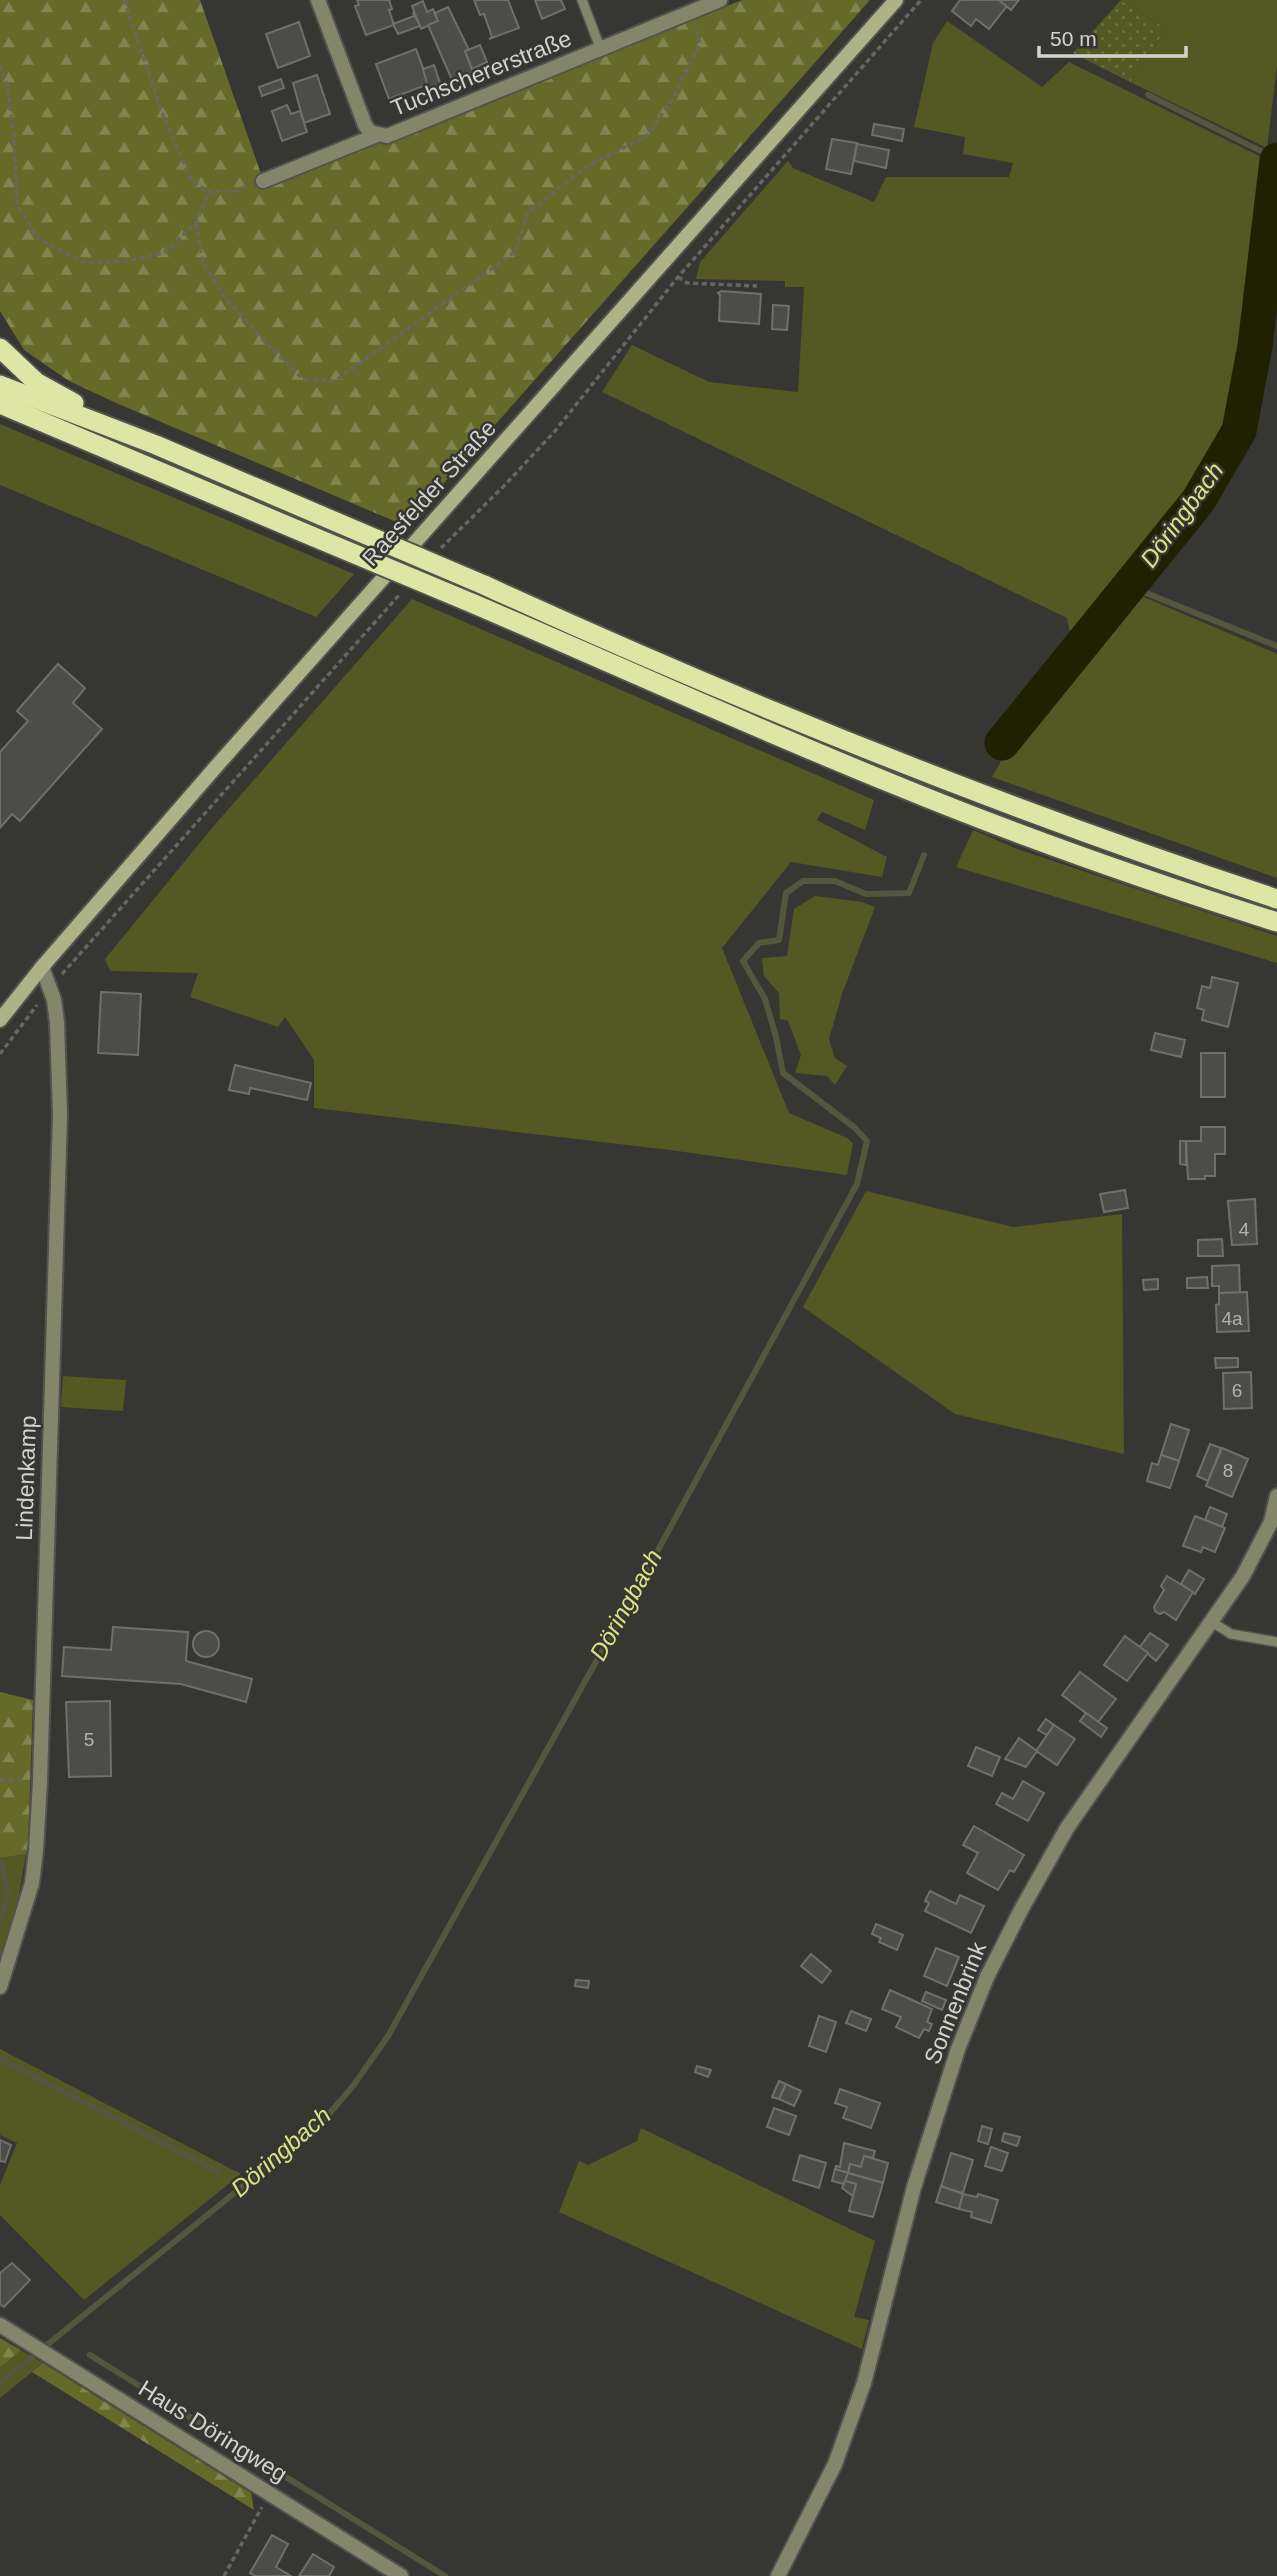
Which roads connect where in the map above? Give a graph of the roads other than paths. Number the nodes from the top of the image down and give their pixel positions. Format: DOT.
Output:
graph roads {
  1 [pos="318,0"];
  2 [pos="582,0"];
  3 [pos="720,0"];
  4 [pos="895,0"];
  5 [pos="601,50"];
  6 [pos="377,135"];
  7 [pos="263,181"];
  8 [pos="0,348"];
  9 [pos="0,385"];
  10 [pos="0,404"];
  11 [pos="156,445"];
  12 [pos="1277,899"];
  13 [pos="1277,922"];
  14 [pos="42,967"];
  15 [pos="0,1020"];
  16 [pos="1277,1496"];
  17 [pos="1212,1622"];
  18 [pos="1277,1642"];
  19 [pos="0,1987"];
  20 [pos="0,2325"];
  21 [pos="401,2576"];
  22 [pos="778,2576"];
  1 -- 6 [label="street, Tuchschererstraße"];
  2 -- 5 [label="lane, Tuchschererstraße"];
  3 -- 5 [label="street, Tuchschererstraße"];
  4 -- 14 [label="main road, Raesfelder Straße"];
  5 -- 6 [label="street, Tuchschererstraße"];
  6 -- 7 [label="street, Tuchschererstraße"];
  8 -- 11 [label="highway"];
  9 -- 11 [label="highway"];
  10 -- 13 [label="highway, bridge"];
  11 -- 12 [label="highway, bridge"];
  14 -- 15 [label="main road, Raesfelder Straße"];
  14 -- 19 [label="street, Lindenkamp"];
  16 -- 17 [label="street, Sonnenbrink"];
  17 -- 18 [label="lane"];
  17 -- 22 [label="street, Sonnenbrink"];
  20 -- 21 [label="street, Haus Döringweg"];
}
